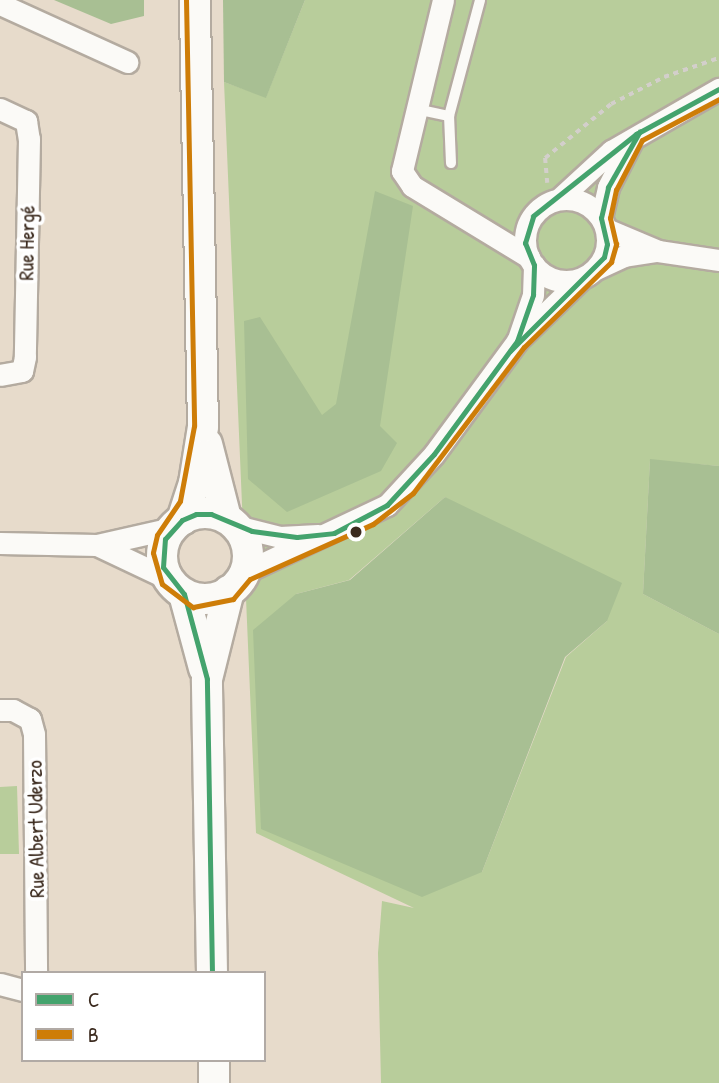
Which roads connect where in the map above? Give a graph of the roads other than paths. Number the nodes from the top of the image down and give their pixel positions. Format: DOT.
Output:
graph roads {
  1 [pos="195,0"];
  2 [pos="443,0"];
  3 [pos="480,0"];
  4 [pos="0,4"];
  5 [pos="127,62"];
  6 [pos="719,89"];
  7 [pos="0,109"];
  8 [pos="416,109"];
  9 [pos="449,116"];
  10 [pos="636,134"];
  11 [pos="452,163"];
  12 [pos="556,200"];
  13 [pos="533,216"];
  14 [pos="476,221"];
  15 [pos="604,224"];
  16 [pos="658,251"];
  17 [pos="719,260"];
  18 [pos="531,261"];
  19 [pos="588,274"];
  20 [pos="517,341"];
  21 [pos="0,375"];
  22 [pos="203,427"];
  23 [pos="231,522"];
  24 [pos="177,524"];
  25 [pos="334,533"];
  26 [pos="0,543"];
  27 [pos="97,545"];
  28 [pos="237,582"];
  29 [pos="177,586"];
  30 [pos="207,679"];
  31 [pos="0,710"];
  32 [pos="36,971"];
  33 [pos="212,971"];
  34 [pos="0,984"];
  35 [pos="21,989"];
  36 [pos="214,1062"];
  37 [pos="214,1083"];
  1 -- 22 [label="main road"];
  2 -- 8 [label="street"];
  3 -- 9 [label="lane"];
  4 -- 5 [label="street"];
  6 -- 10 [label="street"];
  7 -- 21 [label="street, Rue Hergé"];
  8 -- 9 [label="lane"];
  8 -- 14 [label="street"];
  9 -- 11 [label="lane"];
  10 -- 12 [label="street"];
  10 -- 15 [label="street"];
  12 -- 13 [label="street"];
  12 -- 15 [label="street"];
  13 -- 14 [label="street"];
  13 -- 18 [label="street"];
  14 -- 18 [label="street"];
  15 -- 16 [label="street"];
  15 -- 19 [label="street"];
  16 -- 17 [label="street"];
  16 -- 19 [label="street"];
  18 -- 19 [label="street"];
  18 -- 20 [label="street"];
  19 -- 20 [label="street"];
  20 -- 25 [label="street"];
  22 -- 23 [label="main road"];
  22 -- 24 [label="main road"];
  23 -- 24 [label="main road"];
  23 -- 25 [label="street"];
  23 -- 28 [label="main road"];
  24 -- 27 [label="street"];
  24 -- 29 [label="main road"];
  25 -- 28 [label="street"];
  26 -- 27 [label="street"];
  27 -- 29 [label="street"];
  28 -- 29 [label="main road"];
  28 -- 30 [label="main road"];
  29 -- 30 [label="main road"];
  30 -- 33 [label="main road"];
  31 -- 32 [label="street, Rue Albert Uderzo"];
  34 -- 35 [label="street"];
  36 -- 37 [label="main road"];
}
